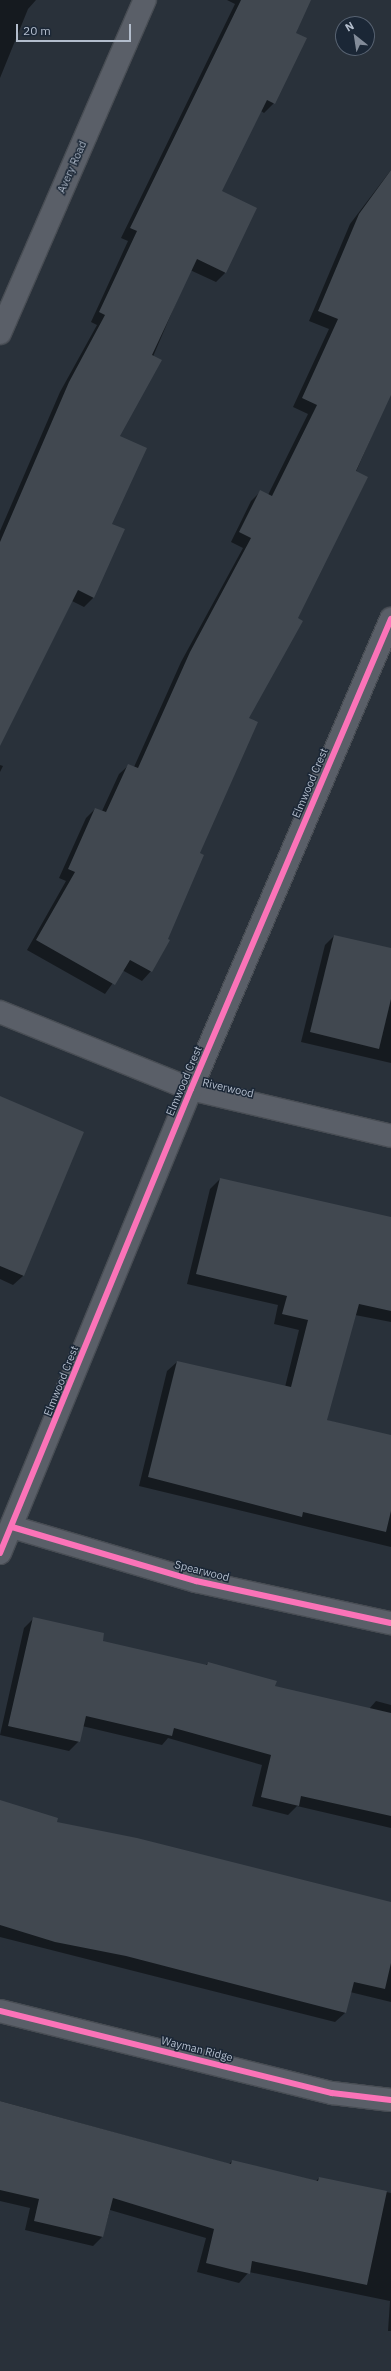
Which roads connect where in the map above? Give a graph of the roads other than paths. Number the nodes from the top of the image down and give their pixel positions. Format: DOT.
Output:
graph roads {
  1 [pos="145,0"];
  2 [pos="0,333"];
  3 [pos="389,631"];
  4 [pos="0,1012"];
  5 [pos="191,1089"];
  6 [pos="391,1136"];
  7 [pos="12,1527"];
  8 [pos="0,1553"];
  9 [pos="391,1622"];
  10 [pos="0,2011"];
  11 [pos="391,2100"];
  1 -- 2 [label="street, Avery Road"];
  3 -- 5 [label="street, Elmwood Crest"];
  4 -- 5 [label="street, Riverwood"];
  5 -- 6 [label="street, Riverwood"];
  5 -- 7 [label="street, Elmwood Crest"];
  7 -- 8 [label="street, Elmwood Crest"];
  7 -- 9 [label="street, Spearwood"];
  10 -- 11 [label="street, Wayman Ridge"];
}
